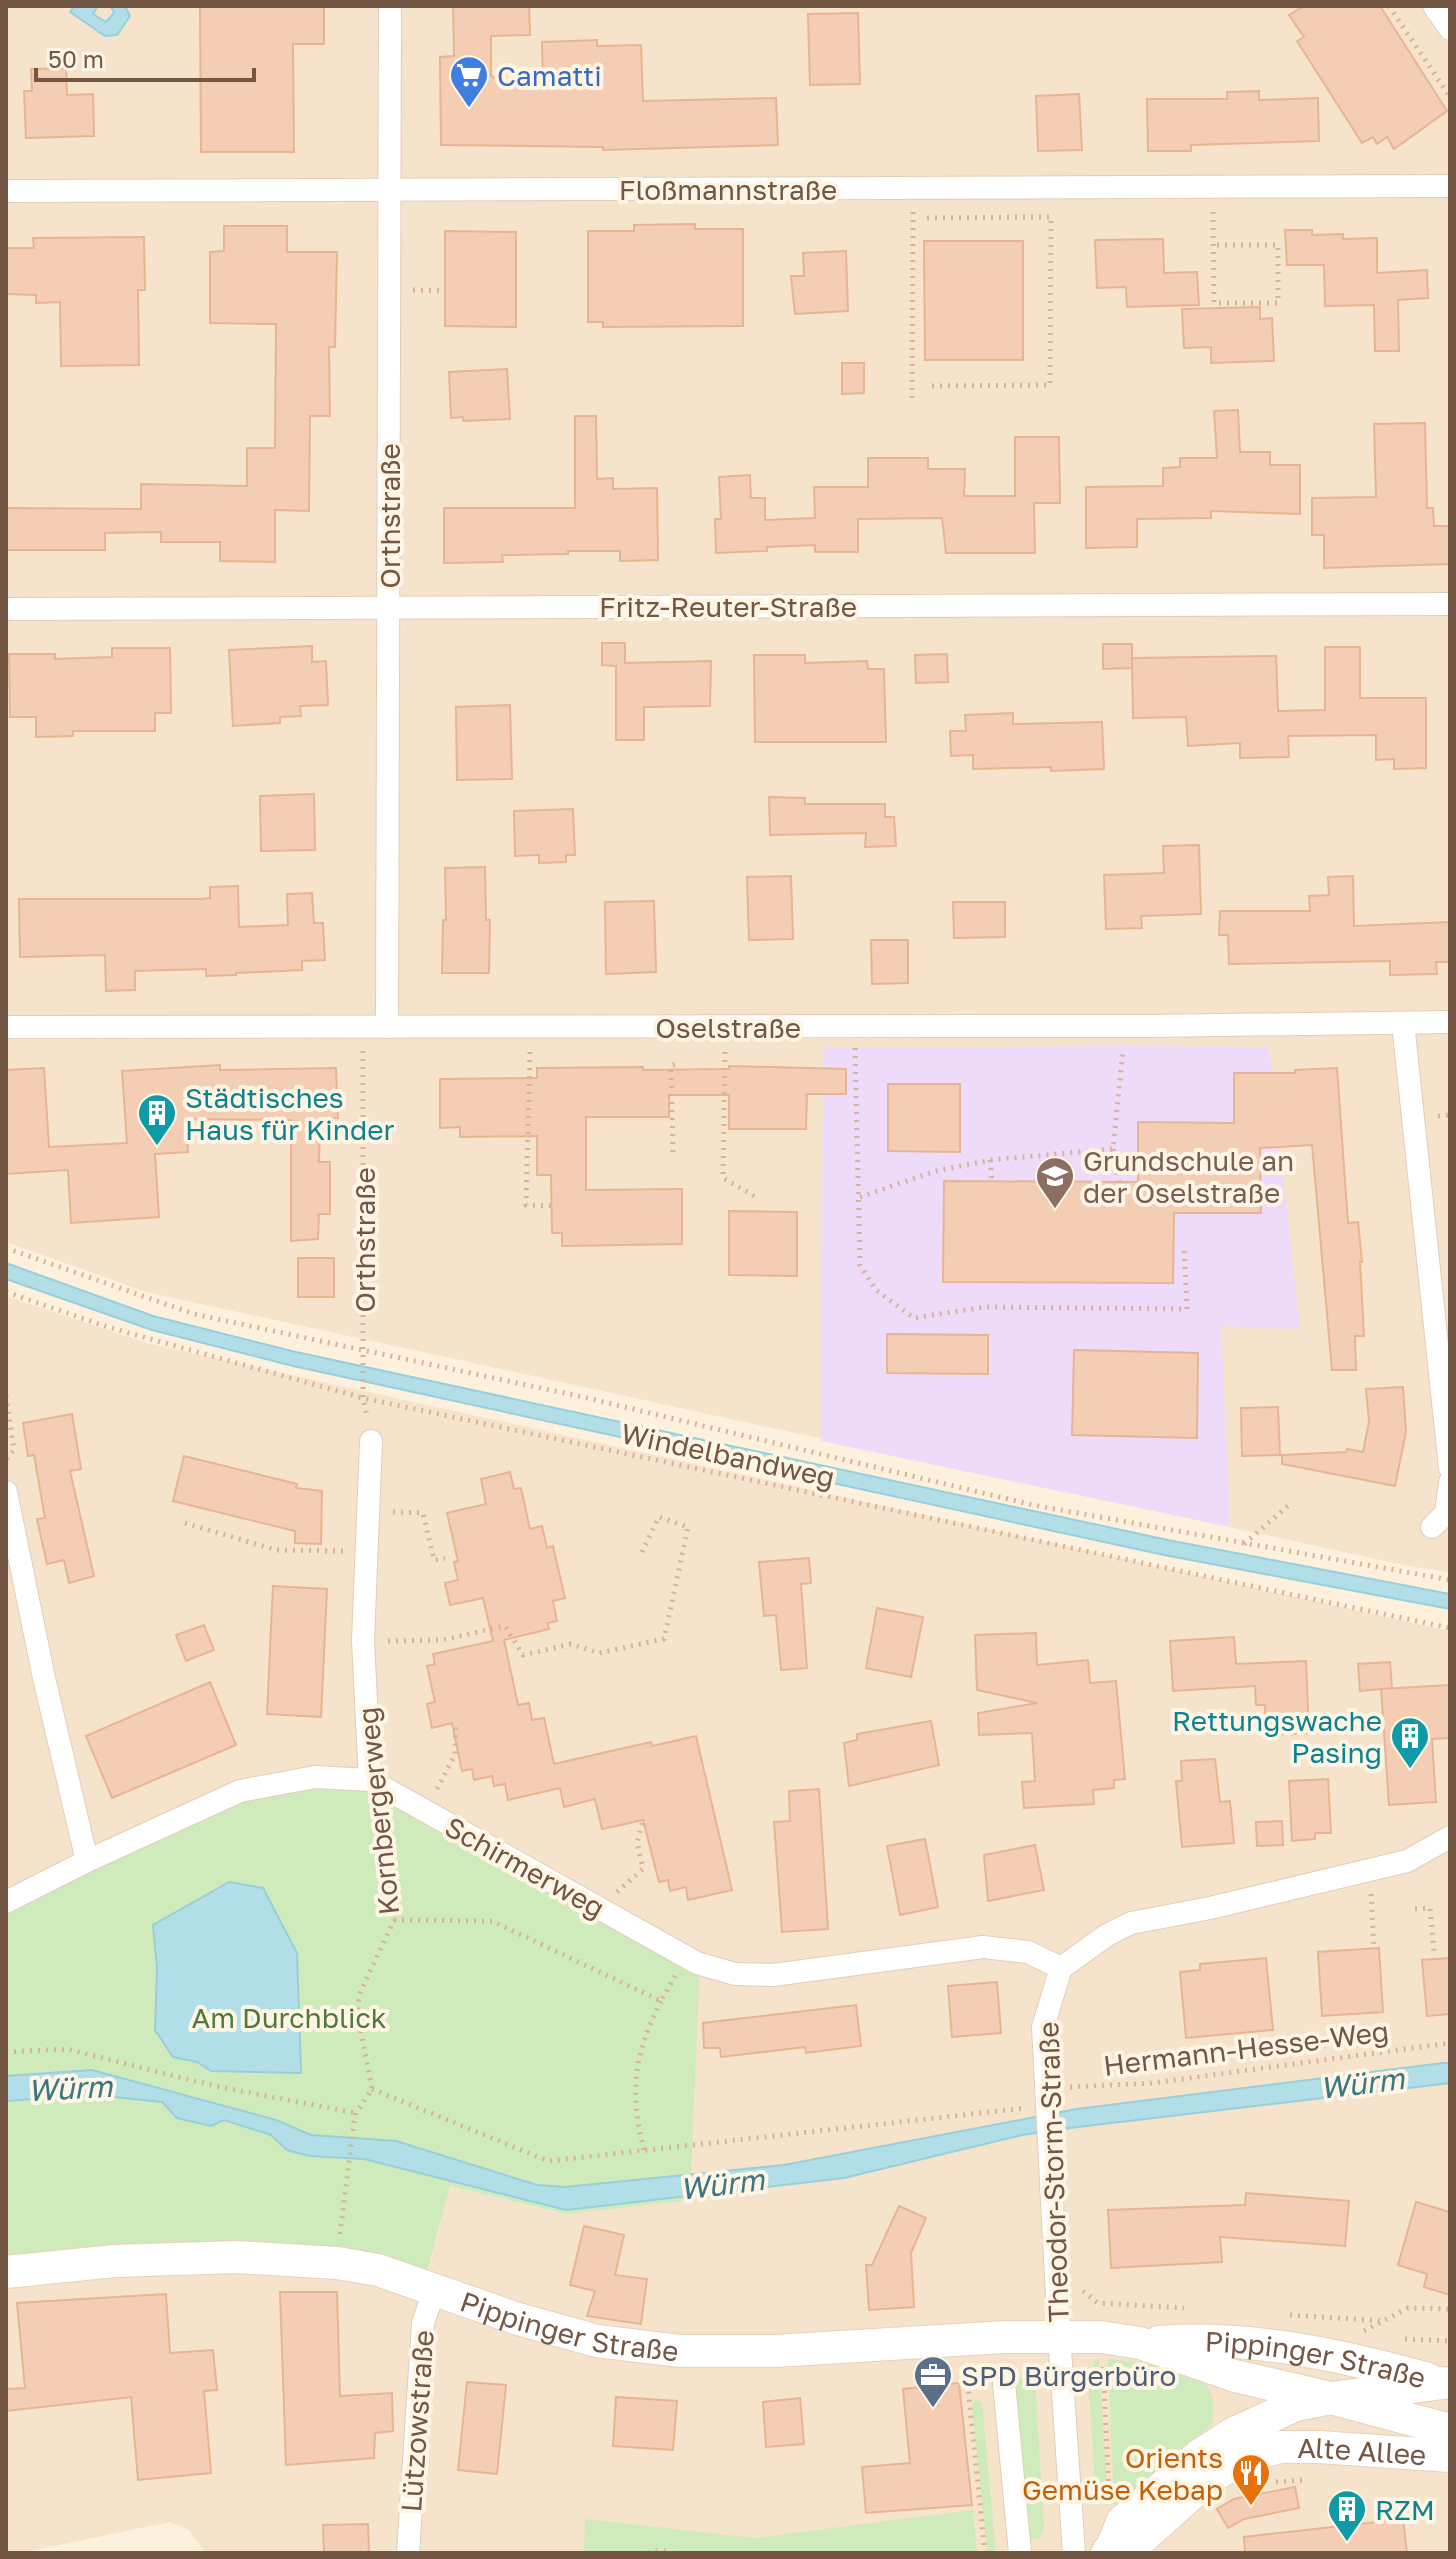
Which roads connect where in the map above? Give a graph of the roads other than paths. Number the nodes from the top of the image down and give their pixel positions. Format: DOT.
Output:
graph roads {
  1 [pos="390,6"];
  2 [pos="1434,6"];
  3 [pos="1450,29"];
  4 [pos="1450,186"];
  5 [pos="6,191"];
  6 [pos="388,191"];
  7 [pos="1450,604"];
  8 [pos="389,607"];
  9 [pos="6,609"];
  10 [pos="1450,1022"];
  11 [pos="1403,1023"];
  12 [pos="6,1027"];
  13 [pos="387,1027"];
  14 [pos="371,1441"];
  15 [pos="1450,1468"];
  16 [pos="1450,1482"];
  17 [pos="6,1492"];
  18 [pos="1432,1527"];
  19 [pos="370,1780"];
  20 [pos="1450,1837"];
  21 [pos="87,1861"];
  22 [pos="6,1902"];
  23 [pos="1061,1968"];
  24 [pos="6,2272"];
  25 [pos="434,2291"];
  26 [pos="1059,2335"];
  27 [pos="1140,2343"];
  28 [pos="1004,2383"];
  29 [pos="1447,2384"];
  30 [pos="1331,2398"];
  31 [pos="1450,2430"];
  32 [pos="1450,2456"];
  33 [pos="1110,2549"];
  34 [pos="408,2553"];
  35 [pos="1020,2553"];
  36 [pos="1074,2553"];
  1 -- 6 [label="street, Orthstraße"];
  2 -- 3 [label="street"];
  4 -- 6 [label="street, Floßmannstraße"];
  5 -- 6 [label="street, Floßmannstraße"];
  6 -- 8 [label="street, Orthstraße"];
  7 -- 8 [label="street, Fritz-Reuter-Straße"];
  8 -- 9 [label="street, Fritz-Reuter-Straße"];
  8 -- 13 [label="street, Orthstraße"];
  10 -- 11 [label="street, Oselstraße"];
  11 -- 13 [label="street, Oselstraße"];
  11 -- 15 [label="street"];
  12 -- 13 [label="street, Oselstraße"];
  14 -- 19 [label="street, Kornbergerweg"];
  16 -- 18 [label="street"];
  17 -- 21 [label="street"];
  19 -- 21 [label="street, Schirmerweg"];
  19 -- 23 [label="street, Schirmerweg"];
  20 -- 23 [label="street"];
  21 -- 22 [label="street, Schirmerweg"];
  23 -- 26 [label="street, Theodor-Storm-Straße"];
  24 -- 25 [label="main road, Pippinger Straße"];
  25 -- 26 [label="main road, Pippinger Straße"];
  25 -- 34 [label="street, Lützowstraße"];
  26 -- 27 [label="main road, Pippinger Straße"];
  26 -- 36 [label="street, Theodor-Storm-Straße"];
  27 -- 29 [label="main road, Pippinger Straße"];
  27 -- 30 [label="main road, Pippinger Straße"];
  28 -- 35 [label="street"];
  29 -- 30 [label="main road, Alte Allee"];
  30 -- 31 [label="main road, Pippinger Straße"];
  30 -- 33 [label="main road, Alte Allee"];
  32 -- 33 [label="main road, Alte Allee"];
}
